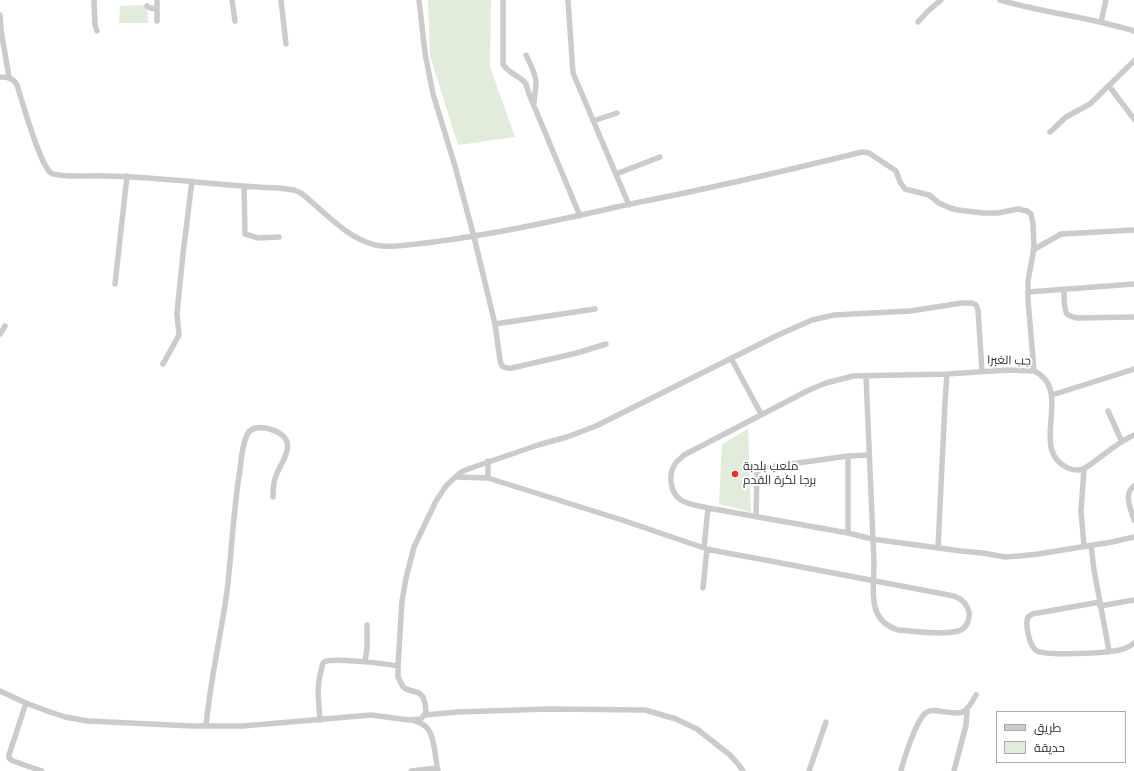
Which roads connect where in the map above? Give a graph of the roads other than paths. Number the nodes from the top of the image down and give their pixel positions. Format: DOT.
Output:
graph roads {
  1 [pos="94,0"];
  2 [pos="157,0"];
  3 [pos="232,0"];
  4 [pos="281,0"];
  5 [pos="419,0"];
  6 [pos="503,0"];
  7 [pos="568,0"];
  8 [pos="941,0"];
  9 [pos="1000,0"];
  10 [pos="1106,0"];
  11 [pos="147,6"];
  12 [pos="157,9"];
  13 [pos="0,14"];
  14 [pos="157,21"];
  15 [pos="235,21"];
  16 [pos="918,22"];
  17 [pos="1100,22"];
  18 [pos="97,31"];
  19 [pos="1134,31"];
  20 [pos="286,44"];
  21 [pos="526,55"];
  22 [pos="1134,61"];
  23 [pos="0,77"];
  24 [pos="8,77"];
  25 [pos="1109,86"];
  26 [pos="535,107"];
  27 [pos="616,113"];
  28 [pos="1134,119"];
  29 [pos="593,121"];
  30 [pos="1050,132"];
  31 [pos="660,157"];
  32 [pos="616,174"];
  33 [pos="127,176"];
  34 [pos="192,182"];
  35 [pos="244,186"];
  36 [pos="629,205"];
  37 [pos="580,216"];
  38 [pos="1134,230"];
  39 [pos="279,237"];
  40 [pos="474,237"];
  41 [pos="1033,250"];
  42 [pos="115,284"];
  43 [pos="1134,284"];
  44 [pos="1064,290"];
  45 [pos="1028,292"];
  46 [pos="595,309"];
  47 [pos="1134,317"];
  48 [pos="495,324"];
  49 [pos="5,326"];
  50 [pos="0,334"];
  51 [pos="606,344"];
  52 [pos="731,358"];
  53 [pos="163,364"];
  54 [pos="1134,369"];
  55 [pos="982,371"];
  56 [pos="1034,371"];
  57 [pos="947,374"];
  58 [pos="866,376"];
  59 [pos="1052,396"];
  60 [pos="1108,411"];
  61 [pos="761,414"];
  62 [pos="1134,434"];
  63 [pos="1122,442"];
  64 [pos="869,455"];
  65 [pos="848,456"];
  66 [pos="488,461"];
  67 [pos="1084,469"];
  68 [pos="457,476"];
  69 [pos="488,478"];
  70 [pos="1134,486"];
  71 [pos="272,496"];
  72 [pos="708,508"];
  73 [pos="756,517"];
  74 [pos="1134,520"];
  75 [pos="848,533"];
  76 [pos="1133,536"];
  77 [pos="872,539"];
  78 [pos="1091,545"];
  79 [pos="1084,546"];
  80 [pos="705,548"];
  81 [pos="938,548"];
  82 [pos="873,580"];
  83 [pos="704,588"];
  84 [pos="1134,600"];
  85 [pos="1100,604"];
  86 [pos="367,625"];
  87 [pos="1134,643"];
  88 [pos="1109,651"];
  89 [pos="365,662"];
  90 [pos="398,666"];
  91 [pos="0,691"];
  92 [pos="976,695"];
  93 [pos="26,704"];
  94 [pos="967,710"];
  95 [pos="425,715"];
  96 [pos="320,720"];
  97 [pos="413,720"];
  98 [pos="826,722"];
  99 [pos="206,726"];
  100 [pos="438,769"];
  101 [pos="42,771"];
  102 [pos="411,771"];
  103 [pos="743,771"];
  104 [pos="809,771"];
  105 [pos="901,771"];
  106 [pos="954,771"];
  1 -- 18 [label="street"];
  2 -- 12 [label="street"];
  3 -- 15 [label="street"];
  4 -- 20 [label="street"];
  5 -- 40 [label="street"];
  6 -- 26 [label="street"];
  7 -- 29 [label="street"];
  8 -- 16 [label="street"];
  9 -- 17 [label="street"];
  10 -- 17 [label="street"];
  11 -- 12 [label="street"];
  12 -- 14 [label="street"];
  13 -- 24 [label="street"];
  17 -- 19 [label="street"];
  21 -- 26 [label="street"];
  22 -- 25 [label="street"];
  23 -- 24 [label="street"];
  24 -- 33 [label="street"];
  25 -- 28 [label="street"];
  25 -- 30 [label="street"];
  26 -- 37 [label="street"];
  27 -- 29 [label="street"];
  29 -- 32 [label="street"];
  31 -- 32 [label="street"];
  32 -- 36 [label="street"];
  33 -- 34 [label="street"];
  33 -- 42 [label="street"];
  34 -- 35 [label="street"];
  34 -- 53 [label="street"];
  35 -- 39 [label="street"];
  35 -- 40 [label="street"];
  36 -- 37 [label="street"];
  36 -- 41 [label="street"];
  37 -- 40 [label="street"];
  38 -- 41 [label="street"];
  40 -- 48 [label="street"];
  41 -- 45 [label="street"];
  43 -- 44 [label="street"];
  44 -- 45 [label="street"];
  44 -- 47 [label="street"];
  45 -- 56 [label="street"];
  46 -- 48 [label="street"];
  48 -- 51 [label="street"];
  49 -- 50 [label="street"];
  52 -- 55 [label="street"];
  52 -- 61 [label="street"];
  52 -- 66 [label="street"];
  54 -- 59 [label="street"];
  55 -- 56 [label="street, جب الغبرا"];
  55 -- 57 [label="street, جب الغبرا"];
  56 -- 59 [label="street, جب الغبرا"];
  57 -- 58 [label="street, جب الغبرا"];
  57 -- 81 [label="street"];
  58 -- 61 [label="street, جب الغبرا"];
  58 -- 64 [label="street"];
  59 -- 67 [label="street, جب الغبرا"];
  60 -- 63 [label="street"];
  61 -- 72 [label="street, جب الغبرا"];
  62 -- 63 [label="street"];
  63 -- 67 [label="street"];
  64 -- 65 [label="street"];
  64 -- 77 [label="street"];
  65 -- 73 [label="street"];
  65 -- 75 [label="street"];
  66 -- 68 [label="street"];
  66 -- 69 [label="street"];
  67 -- 79 [label="street"];
  68 -- 69 [label="street"];
  68 -- 90 [label="street"];
  69 -- 80 [label="street"];
  70 -- 74 [label="street"];
  71 -- 99 [label="street"];
  72 -- 73 [label="street, جب الغبرا"];
  72 -- 80 [label="street"];
  73 -- 75 [label="street, جب الغبرا"];
  75 -- 77 [label="street, جب الغبرا"];
  76 -- 78 [label="street, جب الغبرا"];
  77 -- 81 [label="street, جب الغبرا"];
  77 -- 82 [label="street"];
  78 -- 79 [label="street, جب الغبرا"];
  78 -- 85 [label="street"];
  79 -- 81 [label="street, جب الغبرا"];
  80 -- 82 [label="street"];
  80 -- 83 [label="street"];
  82 -- 82 [label="street"];
  84 -- 85 [label="street"];
  85 -- 88 [label="street"];
  85 -- 88 [label="street"];
  86 -- 89 [label="street"];
  87 -- 88 [label="street"];
  89 -- 90 [label="street"];
  89 -- 96 [label="street"];
  90 -- 95 [label="street"];
  91 -- 93 [label="street"];
  92 -- 94 [label="street"];
  93 -- 99 [label="street"];
  93 -- 101 [label="street"];
  94 -- 105 [label="street"];
  94 -- 106 [label="street"];
  95 -- 97 [label="street"];
  95 -- 103 [label="street"];
  96 -- 97 [label="street"];
  96 -- 99 [label="street"];
  97 -- 100 [label="street"];
  98 -- 104 [label="street"];
  100 -- 102 [label="street"];
}
